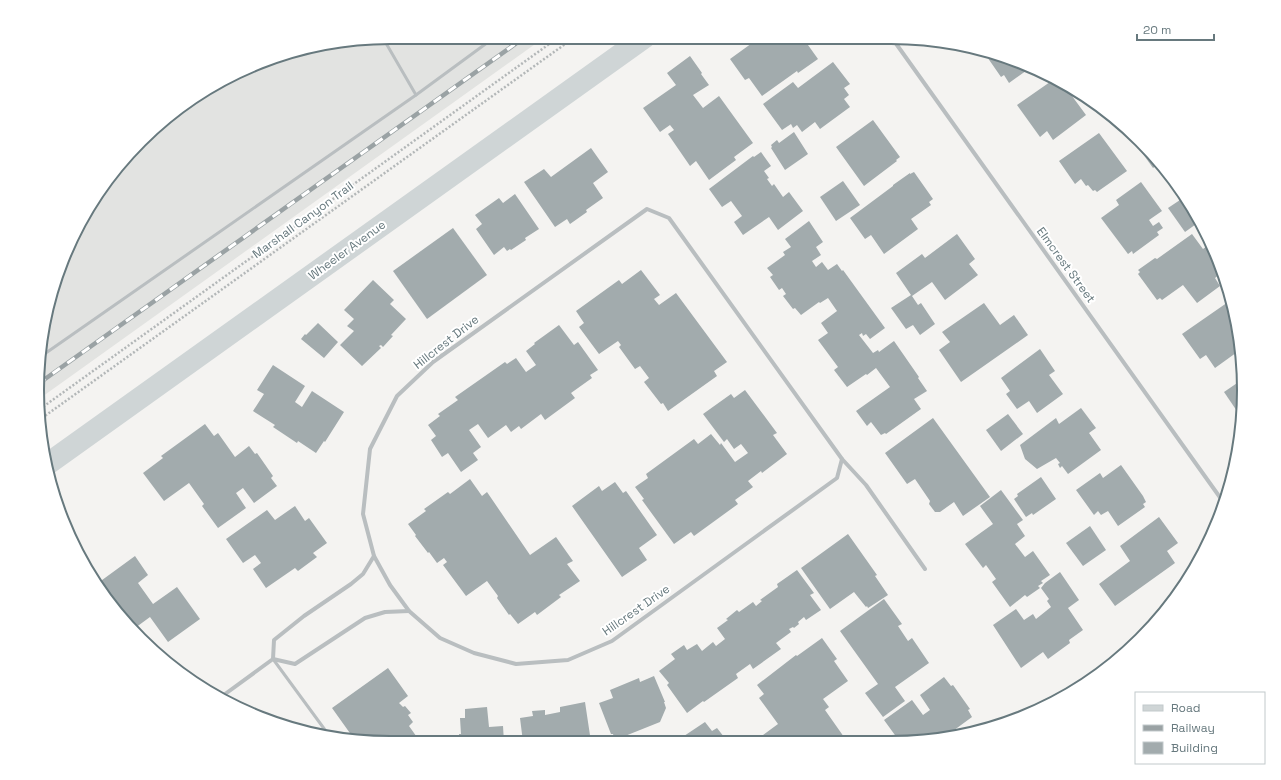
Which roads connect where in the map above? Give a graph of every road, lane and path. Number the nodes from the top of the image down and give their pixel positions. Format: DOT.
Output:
graph roads {
  1 [pos="387,44"];
  2 [pos="485,44"];
  3 [pos="549,44"];
  4 [pos="565,44"];
  5 [pos="635,44"];
  6 [pos="896,44"];
  7 [pos="416,95"];
  8 [pos="46,353"];
  9 [pos="45,406"];
  10 [pos="45,416"];
  11 [pos="842,459"];
  12 [pos="52,461"];
  13 [pos="1220,497"];
  14 [pos="374,556"];
  15 [pos="925,569"];
  16 [pos="409,611"];
  17 [pos="274,660"];
  18 [pos="225,694"];
  19 [pos="325,729"];
  1 -- 7 [label="lane"];
  2 -- 7 [label="lane"];
  3 -- 9 [label="path, Marshall Canyon Trail"];
  4 -- 10 [label="path, Marshall Canyon Trail"];
  5 -- 12 [label="main road, Wheeler Avenue"];
  6 -- 13 [label="street, Elmcrest Street"];
  7 -- 8 [label="lane"];
  11 -- 14 [label="street, Hillcrest Drive"];
  11 -- 15 [label="street, Hillcrest Drive"];
  11 -- 16 [label="street, Hillcrest Drive"];
  14 -- 16 [label="street, Hillcrest Drive"];
  14 -- 17 [label="street"];
  16 -- 17 [label="street"];
  17 -- 18 [label="street"];
  17 -- 19 [label="lane"];
}
